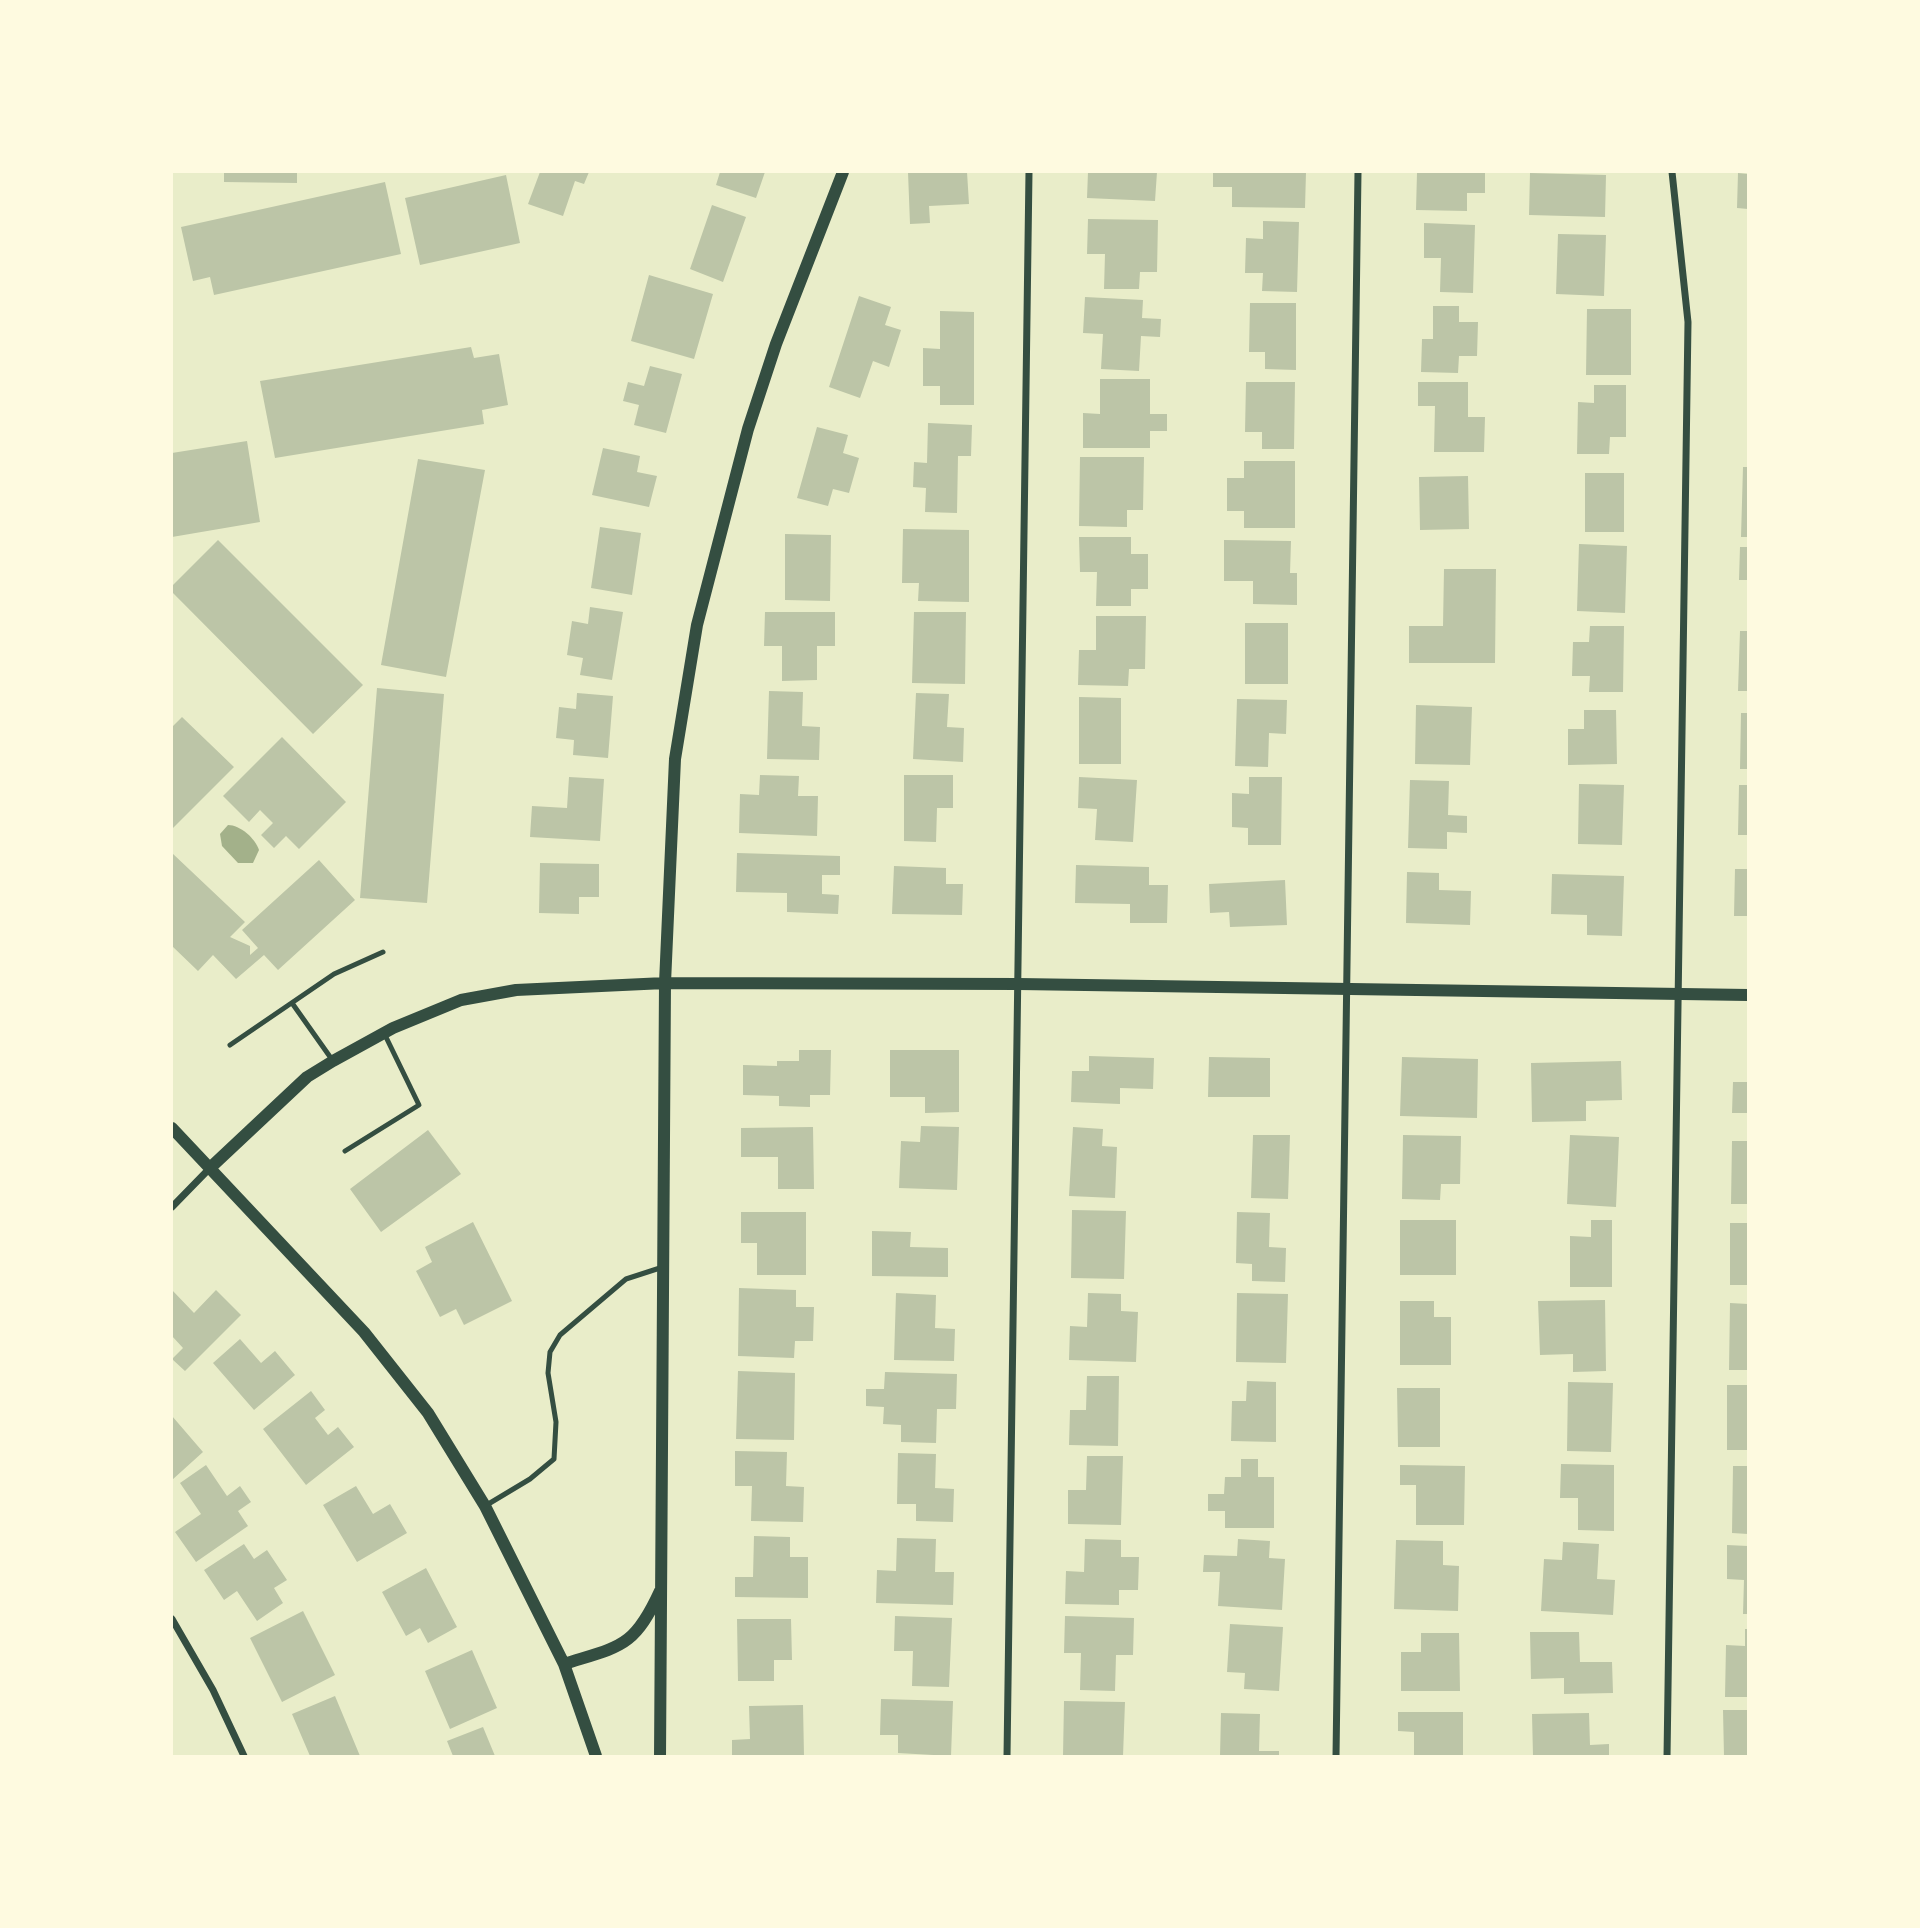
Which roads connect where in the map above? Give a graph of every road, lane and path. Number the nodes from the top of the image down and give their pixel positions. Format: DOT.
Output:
graph roads {
  1 [pos="843,172"];
  2 [pos="1029,172"];
  3 [pos="1358,172"];
  4 [pos="1672,172"];
  5 [pos="383,953"];
  6 [pos="665,984"];
  7 [pos="1018,984"];
  8 [pos="1348,988"];
  9 [pos="1676,994"];
  10 [pos="1748,995"];
  11 [pos="292,1003"];
  12 [pos="384,1033"];
  13 [pos="230,1045"];
  14 [pos="333,1061"];
  15 [pos="172,1128"];
  16 [pos="345,1151"];
  17 [pos="210,1168"];
  18 [pos="172,1207"];
  19 [pos="664,1266"];
  20 [pos="485,1506"];
  21 [pos="663,1585"];
  22 [pos="172,1619"];
  23 [pos="564,1664"];
  24 [pos="244,1756"];
  25 [pos="596,1756"];
  26 [pos="660,1756"];
  27 [pos="1007,1756"];
  28 [pos="1336,1756"];
  29 [pos="1667,1756"];
  1 -- 6 [label="street"];
  2 -- 7 [label="street"];
  3 -- 8 [label="street"];
  4 -- 9 [label="street"];
  5 -- 11 [label="lane"];
  6 -- 7 [label="street"];
  6 -- 12 [label="street"];
  6 -- 19 [label="street"];
  7 -- 8 [label="street"];
  7 -- 27 [label="street"];
  8 -- 9 [label="street"];
  8 -- 28 [label="street"];
  9 -- 10 [label="street"];
  9 -- 29 [label="street"];
  11 -- 13 [label="lane"];
  11 -- 14 [label="lane"];
  12 -- 14 [label="street"];
  12 -- 16 [label="lane"];
  14 -- 17 [label="street"];
  15 -- 17 [label="street"];
  17 -- 18 [label="street"];
  17 -- 20 [label="street"];
  19 -- 20 [label="lane"];
  19 -- 21 [label="street"];
  20 -- 23 [label="street"];
  21 -- 23 [label="street"];
  21 -- 26 [label="street"];
  22 -- 24 [label="street"];
  23 -- 25 [label="street"];
}
